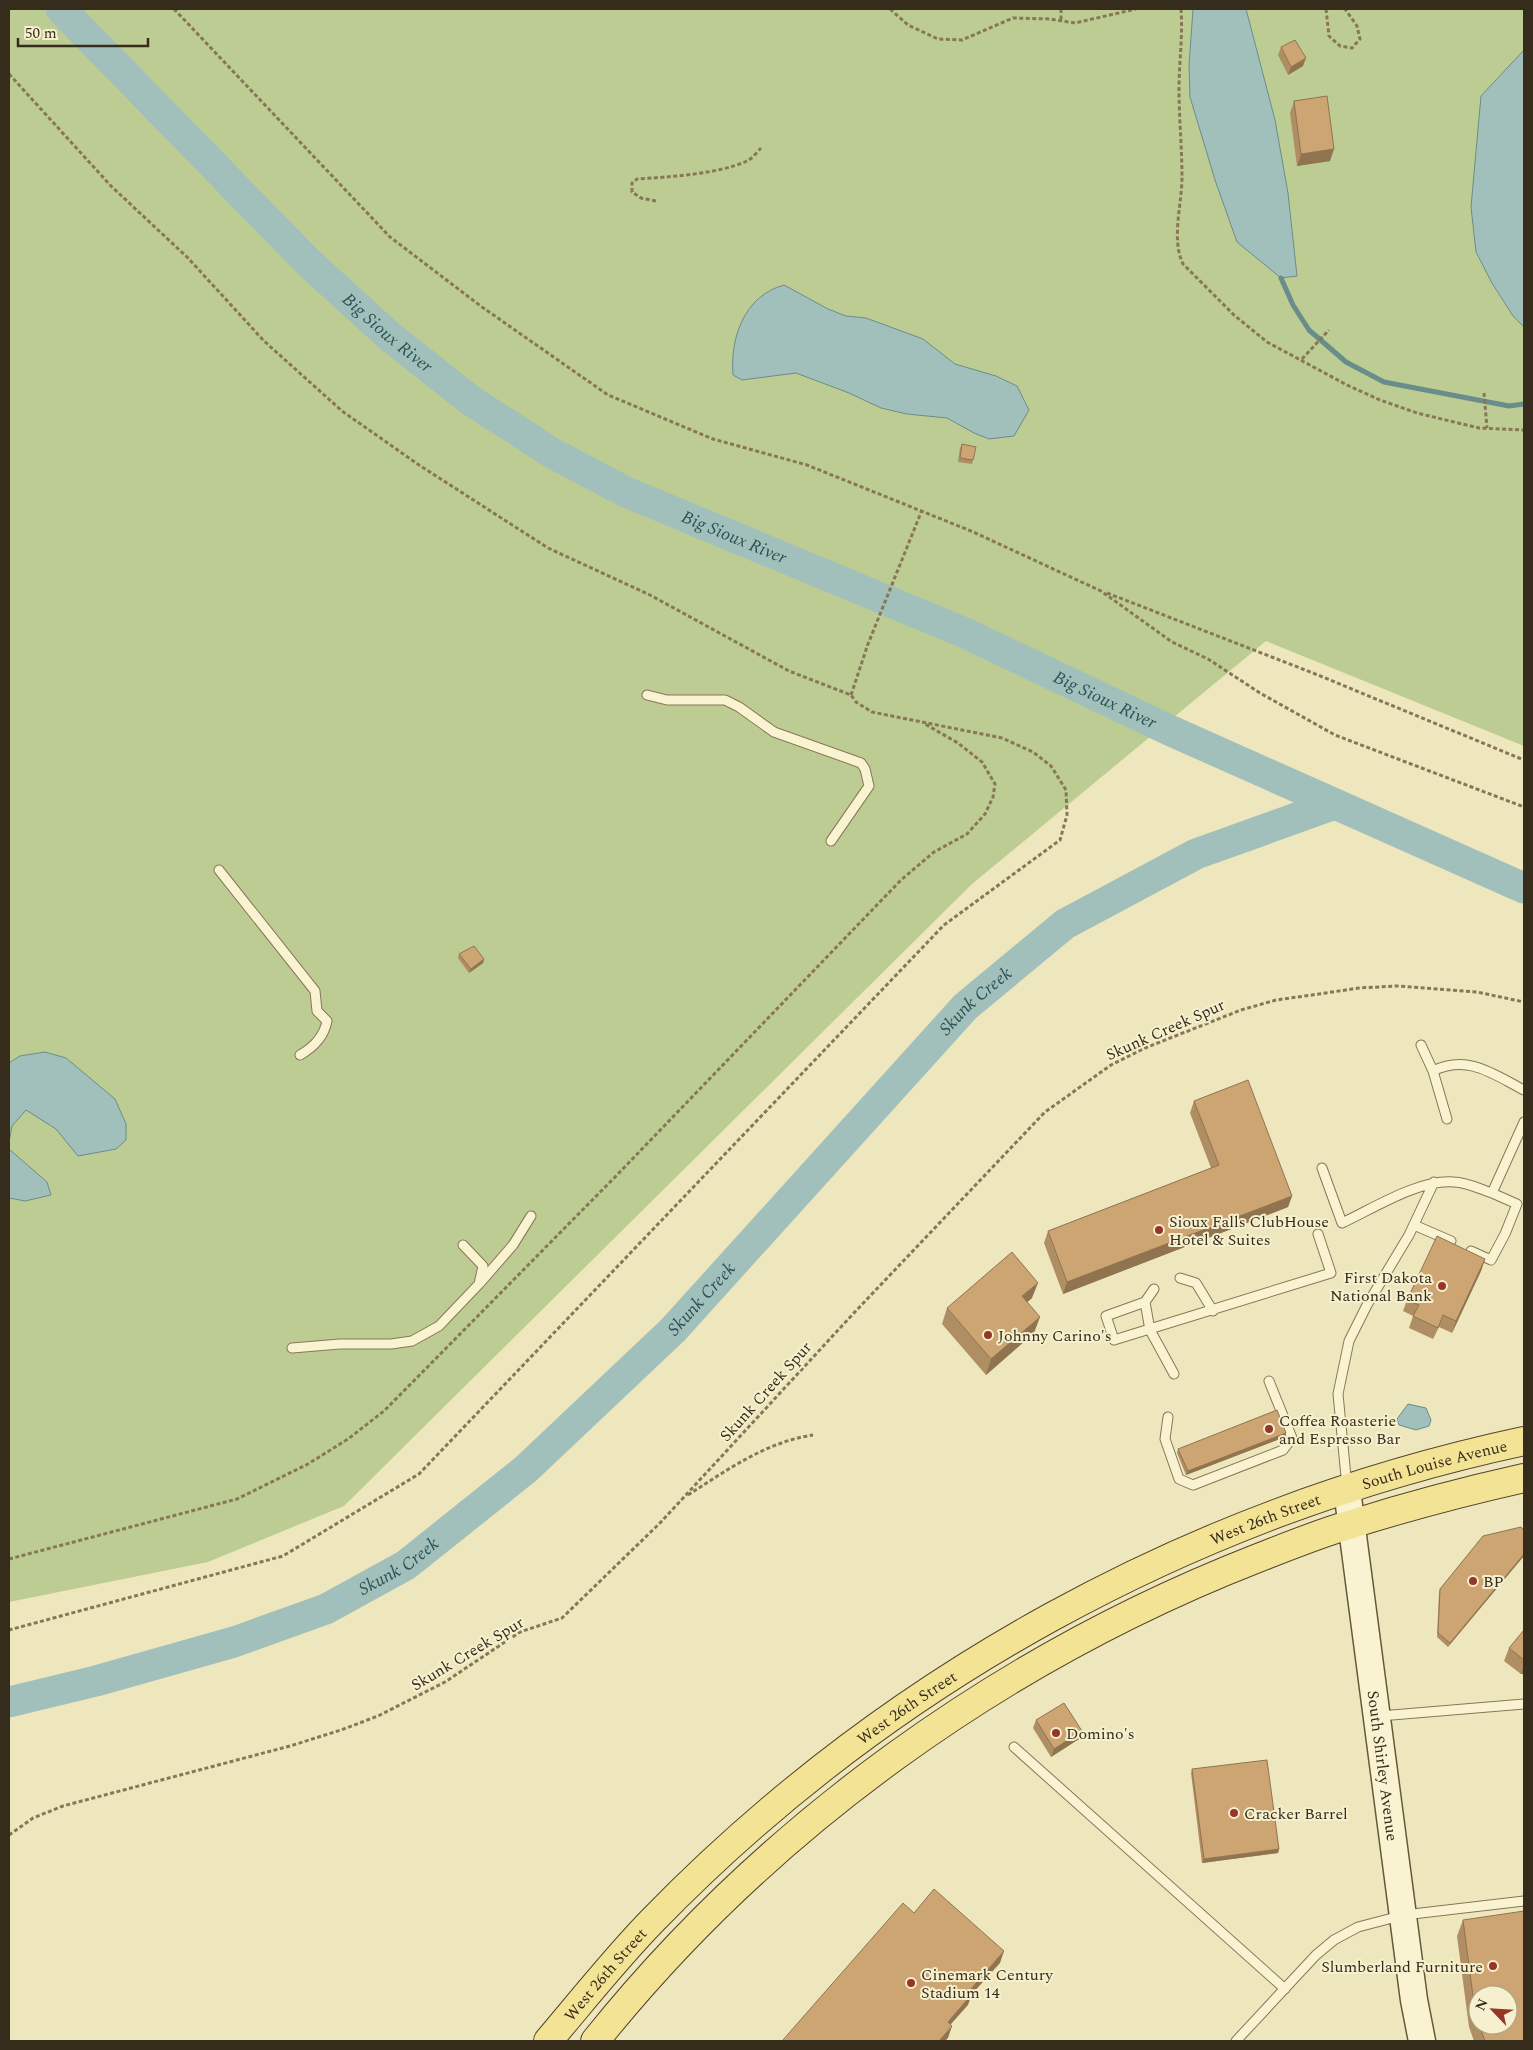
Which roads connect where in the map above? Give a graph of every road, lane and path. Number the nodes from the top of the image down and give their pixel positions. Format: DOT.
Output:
graph roads {
  1 [pos="174,9"];
  2 [pos="890,9"];
  3 [pos="1061,9"];
  4 [pos="1136,9"];
  5 [pos="1181,9"];
  6 [pos="1326,9"];
  7 [pos="1345,9"];
  8 [pos="1061,21"];
  9 [pos="9,74"];
  10 [pos="760,148"];
  11 [pos="656,201"];
  12 [pos="1329,330"];
  13 [pos="1302,359"];
  14 [pos="1484,393"];
  15 [pos="1487,428"];
  16 [pos="1524,430"];
  17 [pos="922,510"];
  18 [pos="1101,591"];
  19 [pos="647,695"];
  20 [pos="851,695"];
  21 [pos="922,722"];
  22 [pos="1524,760"];
  23 [pos="1524,808"];
  24 [pos="831,841"];
  25 [pos="219,870"];
  26 [pos="1524,1002"];
  27 [pos="1421,1045"];
  28 [pos="300,1055"];
  29 [pos="1433,1071"];
  30 [pos="1524,1090"];
  31 [pos="1447,1119"];
  32 [pos="1524,1122"];
  33 [pos="1322,1168"];
  34 [pos="1434,1182"];
  35 [pos="1492,1193"];
  36 [pos="531,1216"];
  37 [pos="1414,1224"];
  38 [pos="1318,1234"];
  39 [pos="1452,1241"];
  40 [pos="463,1245"];
  41 [pos="1472,1250"];
  42 [pos="1180,1278"];
  43 [pos="479,1284"];
  44 [pos="1154,1289"];
  45 [pos="1145,1302"];
  46 [pos="1213,1311"];
  47 [pos="1150,1330"];
  48 [pos="292,1348"];
  49 [pos="1174,1374"];
  50 [pos="1269,1381"];
  51 [pos="1168,1417"];
  52 [pos="813,1435"];
  53 [pos="1524,1441"];
  54 [pos="1524,1478"];
  55 [pos="1347,1490"];
  56 [pos="684,1498"];
  57 [pos="1350,1524"];
  58 [pos="9,1559"];
  59 [pos="9,1630"];
  60 [pos="1524,1704"];
  61 [pos="1378,1716"];
  62 [pos="1014,1747"];
  63 [pos="9,1835"];
  64 [pos="1524,1901"];
  65 [pos="1404,1915"];
  66 [pos="1285,1988"];
  67 [pos="548,2041"];
  68 [pos="595,2041"];
  69 [pos="1236,2041"];
  70 [pos="1422,2041"];
  1 -- 17 [label="path"];
  2 -- 8 [label="path"];
  3 -- 8 [label="path"];
  4 -- 8 [label="path"];
  5 -- 13 [label="path"];
  6 -- 7 [label="path"];
  9 -- 20 [label="path"];
  10 -- 11 [label="path"];
  12 -- 13 [label="path"];
  13 -- 15 [label="path"];
  14 -- 15 [label="path"];
  15 -- 16 [label="path"];
  17 -- 18 [label="path"];
  17 -- 20 [label="path"];
  18 -- 22 [label="path"];
  18 -- 23 [label="path"];
  19 -- 24 [label="lane"];
  20 -- 21 [label="path"];
  21 -- 58 [label="path"];
  21 -- 59 [label="path"];
  25 -- 28 [label="lane"];
  26 -- 56 [label="path, Skunk Creek Spur"];
  27 -- 29 [label="lane"];
  29 -- 30 [label="lane"];
  29 -- 31 [label="lane"];
  32 -- 35 [label="lane"];
  33 -- 34 [label="lane"];
  34 -- 35 [label="lane"];
  34 -- 37 [label="lane"];
  35 -- 41 [label="lane"];
  36 -- 43 [label="lane"];
  37 -- 39 [label="lane"];
  37 -- 55 [label="lane"];
  38 -- 46 [label="lane"];
  40 -- 43 [label="lane"];
  42 -- 46 [label="lane"];
  43 -- 48 [label="lane"];
  44 -- 45 [label="lane"];
  45 -- 47 [label="lane"];
  45 -- 47 [label="lane"];
  46 -- 47 [label="lane"];
  47 -- 49 [label="lane"];
  50 -- 51 [label="lane"];
  52 -- 56 [label="path"];
  53 -- 55 [label="main road, South Louise Avenue"];
  54 -- 57 [label="main road, South Louise Avenue"];
  55 -- 57 [label="street, South Shirley Avenue"];
  55 -- 67 [label="main road, West 26th Street"];
  56 -- 63 [label="path, Skunk Creek Spur"];
  57 -- 61 [label="street, South Shirley Avenue"];
  57 -- 68 [label="main road"];
  60 -- 61 [label="lane"];
  61 -- 65 [label="street, South Shirley Avenue"];
  62 -- 66 [label="lane"];
  64 -- 65 [label="lane"];
  65 -- 66 [label="lane"];
  65 -- 70 [label="street, South Shirley Avenue"];
  66 -- 69 [label="lane"];
}
